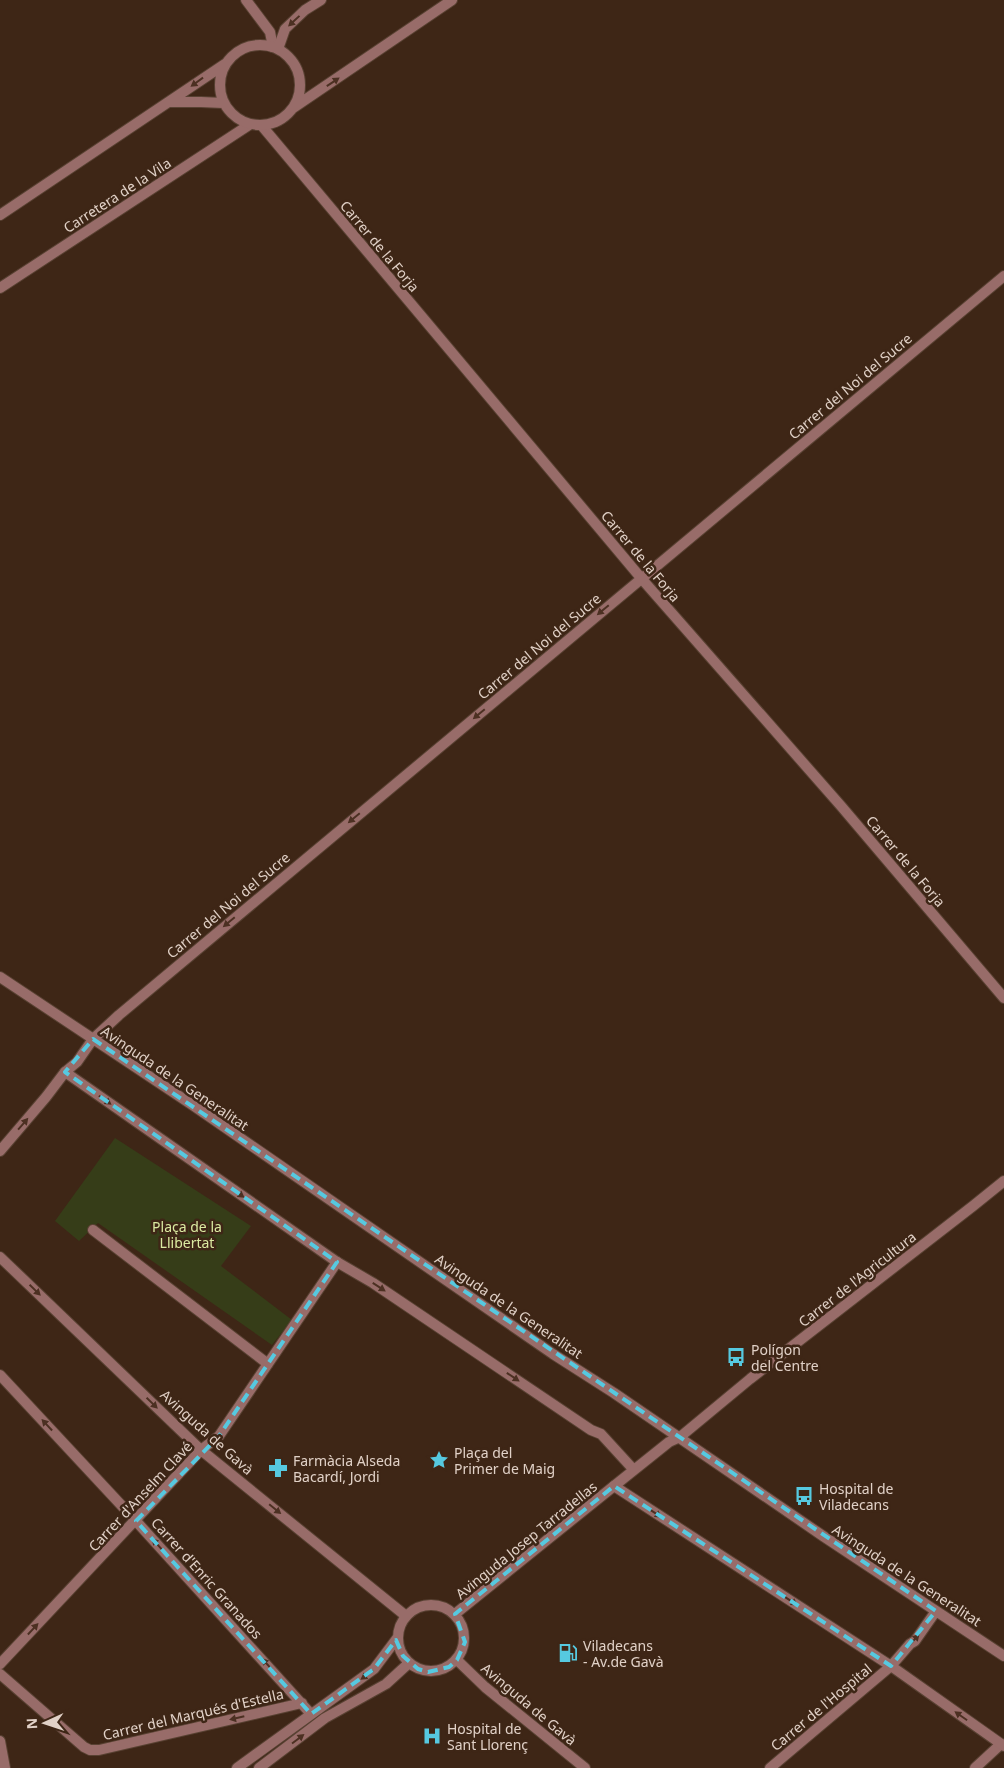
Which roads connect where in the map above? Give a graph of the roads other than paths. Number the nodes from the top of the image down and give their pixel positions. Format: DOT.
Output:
graph roads {
  1 [pos="246,0"];
  2 [pos="321,0"];
  3 [pos="452,0"];
  4 [pos="276,48"];
  5 [pos="225,64"];
  6 [pos="170,102"];
  7 [pos="223,104"];
  8 [pos="292,109"];
  9 [pos="249,125"];
  10 [pos="262,126"];
  11 [pos="0,215"];
  12 [pos="1004,276"];
  13 [pos="0,288"];
  14 [pos="641,578"];
  15 [pos="0,977"];
  16 [pos="1004,998"];
  17 [pos="93,1039"];
  18 [pos="65,1072"];
  19 [pos="0,1151"];
  20 [pos="1004,1181"];
  21 [pos="93,1230"];
  22 [pos="0,1257"];
  23 [pos="337,1262"];
  24 [pos="268,1364"];
  25 [pos="0,1375"];
  26 [pos="680,1437"];
  27 [pos="202,1450"];
  28 [pos="633,1470"];
  29 [pos="614,1486"];
  30 [pos="136,1520"];
  31 [pos="936,1611"];
  32 [pos="455,1614"];
  33 [pos="406,1616"];
  34 [pos="398,1637"];
  35 [pos="1004,1656"];
  36 [pos="457,1660"];
  37 [pos="409,1663"];
  38 [pos="0,1664"];
  39 [pos="890,1666"];
  40 [pos="0,1674"];
  41 [pos="302,1703"];
  42 [pos="311,1714"];
  43 [pos="0,1741"];
  44 [pos="1002,1745"];
  45 [pos="5,1768"];
  46 [pos="237,1768"];
  47 [pos="259,1768"];
  48 [pos="585,1768"];
  49 [pos="770,1768"];
  50 [pos="975,1768"];
  1 -- 4 [label="street"];
  2 -- 4 [label="street, one-way"];
  8 -- 3 [label="street, one-way"];
  4 -- 5 [label="street"];
  4 -- 8 [label="street"];
  5 -- 6 [label="street, one-way"];
  5 -- 7 [label="street"];
  6 -- 7 [label="street"];
  6 -- 11 [label="street"];
  7 -- 9 [label="street"];
  8 -- 10 [label="street"];
  9 -- 10 [label="street"];
  9 -- 13 [label="street, Carretera de la Vila"];
  10 -- 14 [label="street, Carrer de la Forja"];
  12 -- 14 [label="street, Carrer del Noi del Sucre"];
  14 -- 16 [label="street, Carrer de la Forja"];
  14 -- 17 [label="street, Carrer del Noi del Sucre, one-way"];
  15 -- 17 [label="street, Avinguda de la Generalitat"];
  17 -- 18 [label="street, Carrer del Noi del Sucre"];
  17 -- 26 [label="street, Avinguda de la Generalitat"];
  19 -- 18 [label="street, Carrer del Noi del Sucre, one-way"];
  18 -- 23 [label="street, one-way"];
  20 -- 26 [label="street, Carrer de l'Agricultura"];
  21 -- 24 [label="street"];
  22 -- 27 [label="street, Avinguda de Gavà, one-way"];
  23 -- 24 [label="street, Carrer d'Anselm Clavé"];
  23 -- 28 [label="street, one-way"];
  24 -- 27 [label="street, Carrer d'Anselm Clavé"];
  30 -- 25 [label="street, Carrer d'Enric Granados, one-way"];
  26 -- 28 [label="street, Carrer de l'Agricultura"];
  26 -- 31 [label="street, Avinguda de la Generalitat"];
  27 -- 30 [label="street, Carrer d'Anselm Clavé"];
  27 -- 33 [label="street, Avinguda de Gavà, one-way"];
  28 -- 29 [label="street, Avinguda Josep Tarradellas"];
  29 -- 32 [label="street, Avinguda Josep Tarradellas"];
  29 -- 39 [label="street, one-way"];
  38 -- 30 [label="street, Carrer d'Anselm Clavé, one-way"];
  41 -- 30 [label="street, Carrer d'Enric Granados, one-way"];
  31 -- 35 [label="street, Avinguda de la Generalitat"];
  39 -- 31 [label="street, Carrer de l'Hospital, one-way"];
  32 -- 33 [label="street"];
  32 -- 36 [label="street"];
  33 -- 34 [label="street"];
  34 -- 37 [label="street"];
  34 -- 42 [label="street, one-way"];
  36 -- 37 [label="street"];
  36 -- 48 [label="street, Avinguda de Gavà"];
  47 -- 37 [label="street, one-way"];
  44 -- 39 [label="street, one-way"];
  39 -- 49 [label="street, Carrer de l'Hospital"];
  41 -- 40 [label="street, Carrer del Marqués d'Estella, one-way"];
  41 -- 42 [label="street, Carrer d'Enric Granados"];
  42 -- 46 [label="street"];
  43 -- 45 [label="street"];
  44 -- 50 [label="street"];
}
